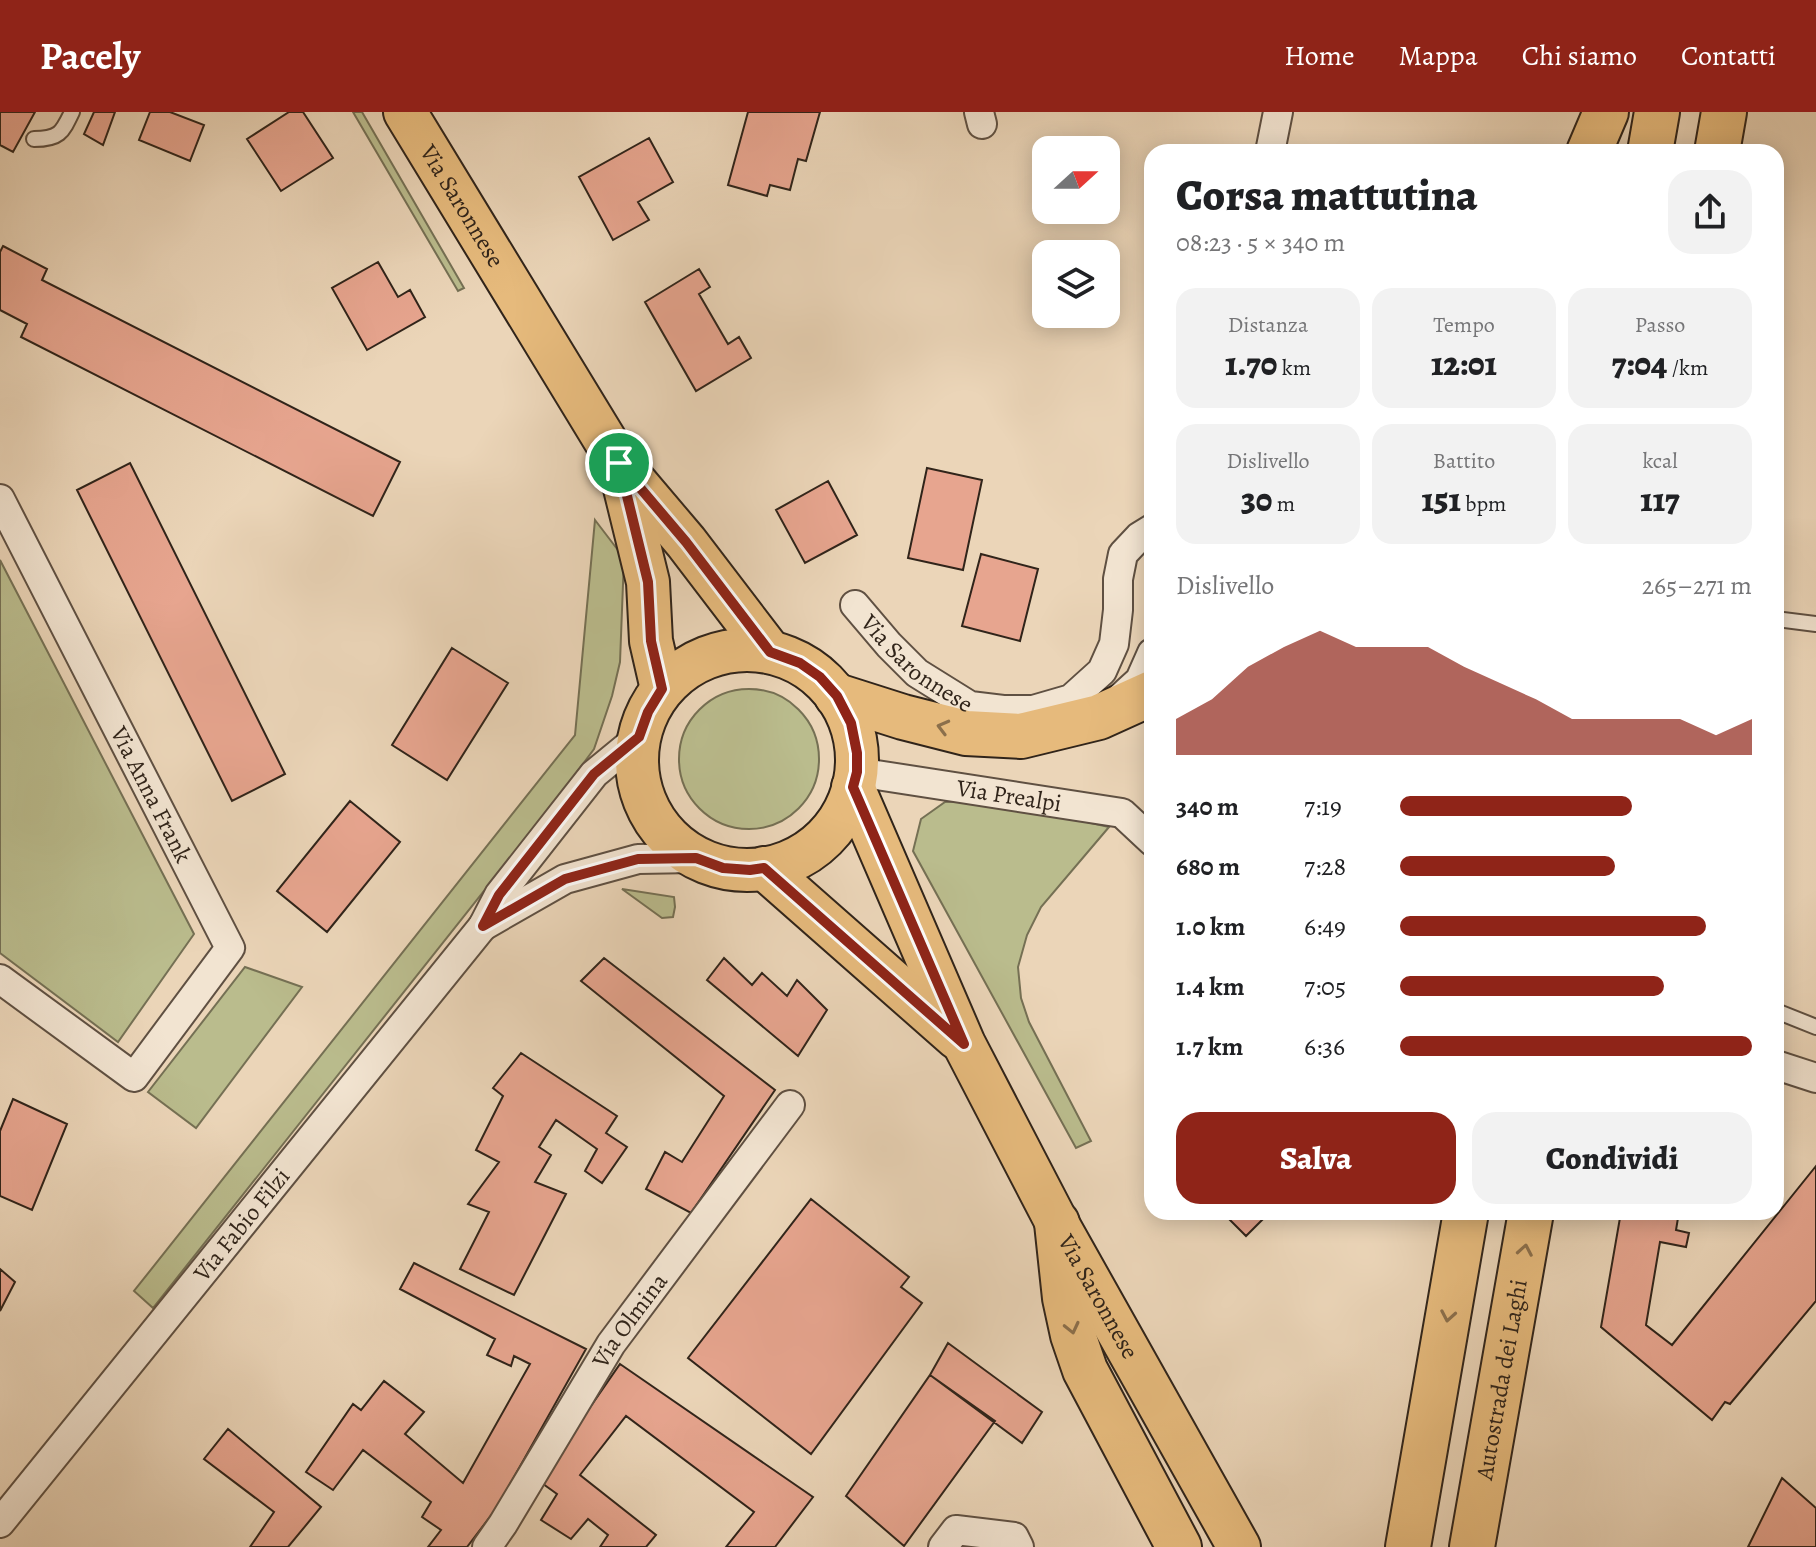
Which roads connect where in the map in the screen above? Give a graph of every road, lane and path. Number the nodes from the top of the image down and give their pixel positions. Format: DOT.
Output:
graph roads {
  1 [pos="72,112"];
  2 [pos="405,112"];
  3 [pos="1278,112"];
  4 [pos="1606,112"];
  5 [pos="1657,112"];
  6 [pos="1724,112"];
  7 [pos="34,139"];
  8 [pos="1272,144"];
  9 [pos="1592,144"];
  10 [pos="1651,144"];
  11 [pos="1718,144"];
  12 [pos="619,463"];
  13 [pos="0,499"];
  14 [pos="1144,534"];
  15 [pos="855,605"];
  16 [pos="1784,620"];
  17 [pos="1816,624"];
  18 [pos="770,652"];
  19 [pos="1144,671"];
  20 [pos="662,689"];
  21 [pos="837,696"];
  22 [pos="1144,697"];
  23 [pos="1099,717"];
  24 [pos="639,737"];
  25 [pos="855,780"];
  26 [pos="1144,834"];
  27 [pos="696,858"];
  28 [pos="764,868"];
  29 [pos="483,926"];
  30 [pos="0,979"];
  31 [pos="1784,1014"];
  32 [pos="1816,1027"];
  33 [pos="964,1044"];
  34 [pos="1784,1068"];
  35 [pos="1816,1078"];
  36 [pos="790,1105"];
  37 [pos="1465,1220"];
  38 [pos="1530,1220"];
  39 [pos="1057,1223"];
  40 [pos="0,1523"];
  41 [pos="950,1538"];
  42 [pos="487,1547"];
  43 [pos="1019,1547"];
  44 [pos="1179,1547"];
  45 [pos="1239,1547"];
  46 [pos="1408,1547"];
  47 [pos="1472,1547"];
  1 -- 7 [label="lane"];
  2 -- 12 [label="main road, Via Saronnese"];
  3 -- 8 [label="street"];
  4 -- 9 [label="highway"];
  5 -- 10 [label="highway"];
  6 -- 11 [label="highway"];
  12 -- 18 [label="main road, Via Saronnese"];
  12 -- 20 [label="main road, Via Saronnese"];
  13 -- 30 [label="street, Via Anna Frank"];
  14 -- 15 [label="street, Via Saronnese"];
  16 -- 17 [label="lane"];
  18 -- 20 [label="main road, Via Saronnese"];
  18 -- 21 [label="main road, Via Saronnese"];
  19 -- 23 [label="street"];
  20 -- 24 [label="main road, Via Saronnese"];
  23 -- 21 [label="highway, one-way"];
  21 -- 25 [label="main road, Via Saronnese"];
  22 -- 23 [label="highway"];
  24 -- 27 [label="main road, Via Saronnese"];
  24 -- 29 [label="street, Via Fabio Filzi"];
  25 -- 26 [label="street, Via Prealpi"];
  25 -- 28 [label="main road, Via Saronnese"];
  25 -- 33 [label="main road, Via Saronnese"];
  27 -- 28 [label="main road, Via Saronnese"];
  27 -- 29 [label="street, Via Fabio Filzi"];
  28 -- 33 [label="main road, Via Saronnese"];
  29 -- 40 [label="street, Via Fabio Filzi"];
  31 -- 32 [label="lane"];
  33 -- 39 [label="main road, Via Saronnese"];
  34 -- 35 [label="street"];
  36 -- 42 [label="street, Via Olmina"];
  37 -- 46 [label="highway, one-way"];
  47 -- 38 [label="highway, Autostrada dei Laghi, one-way"];
  39 -- 44 [label="highway, one-way"];
  39 -- 45 [label="main road, Via Saronnese"];
  41 -- 43 [label="street"];
}
